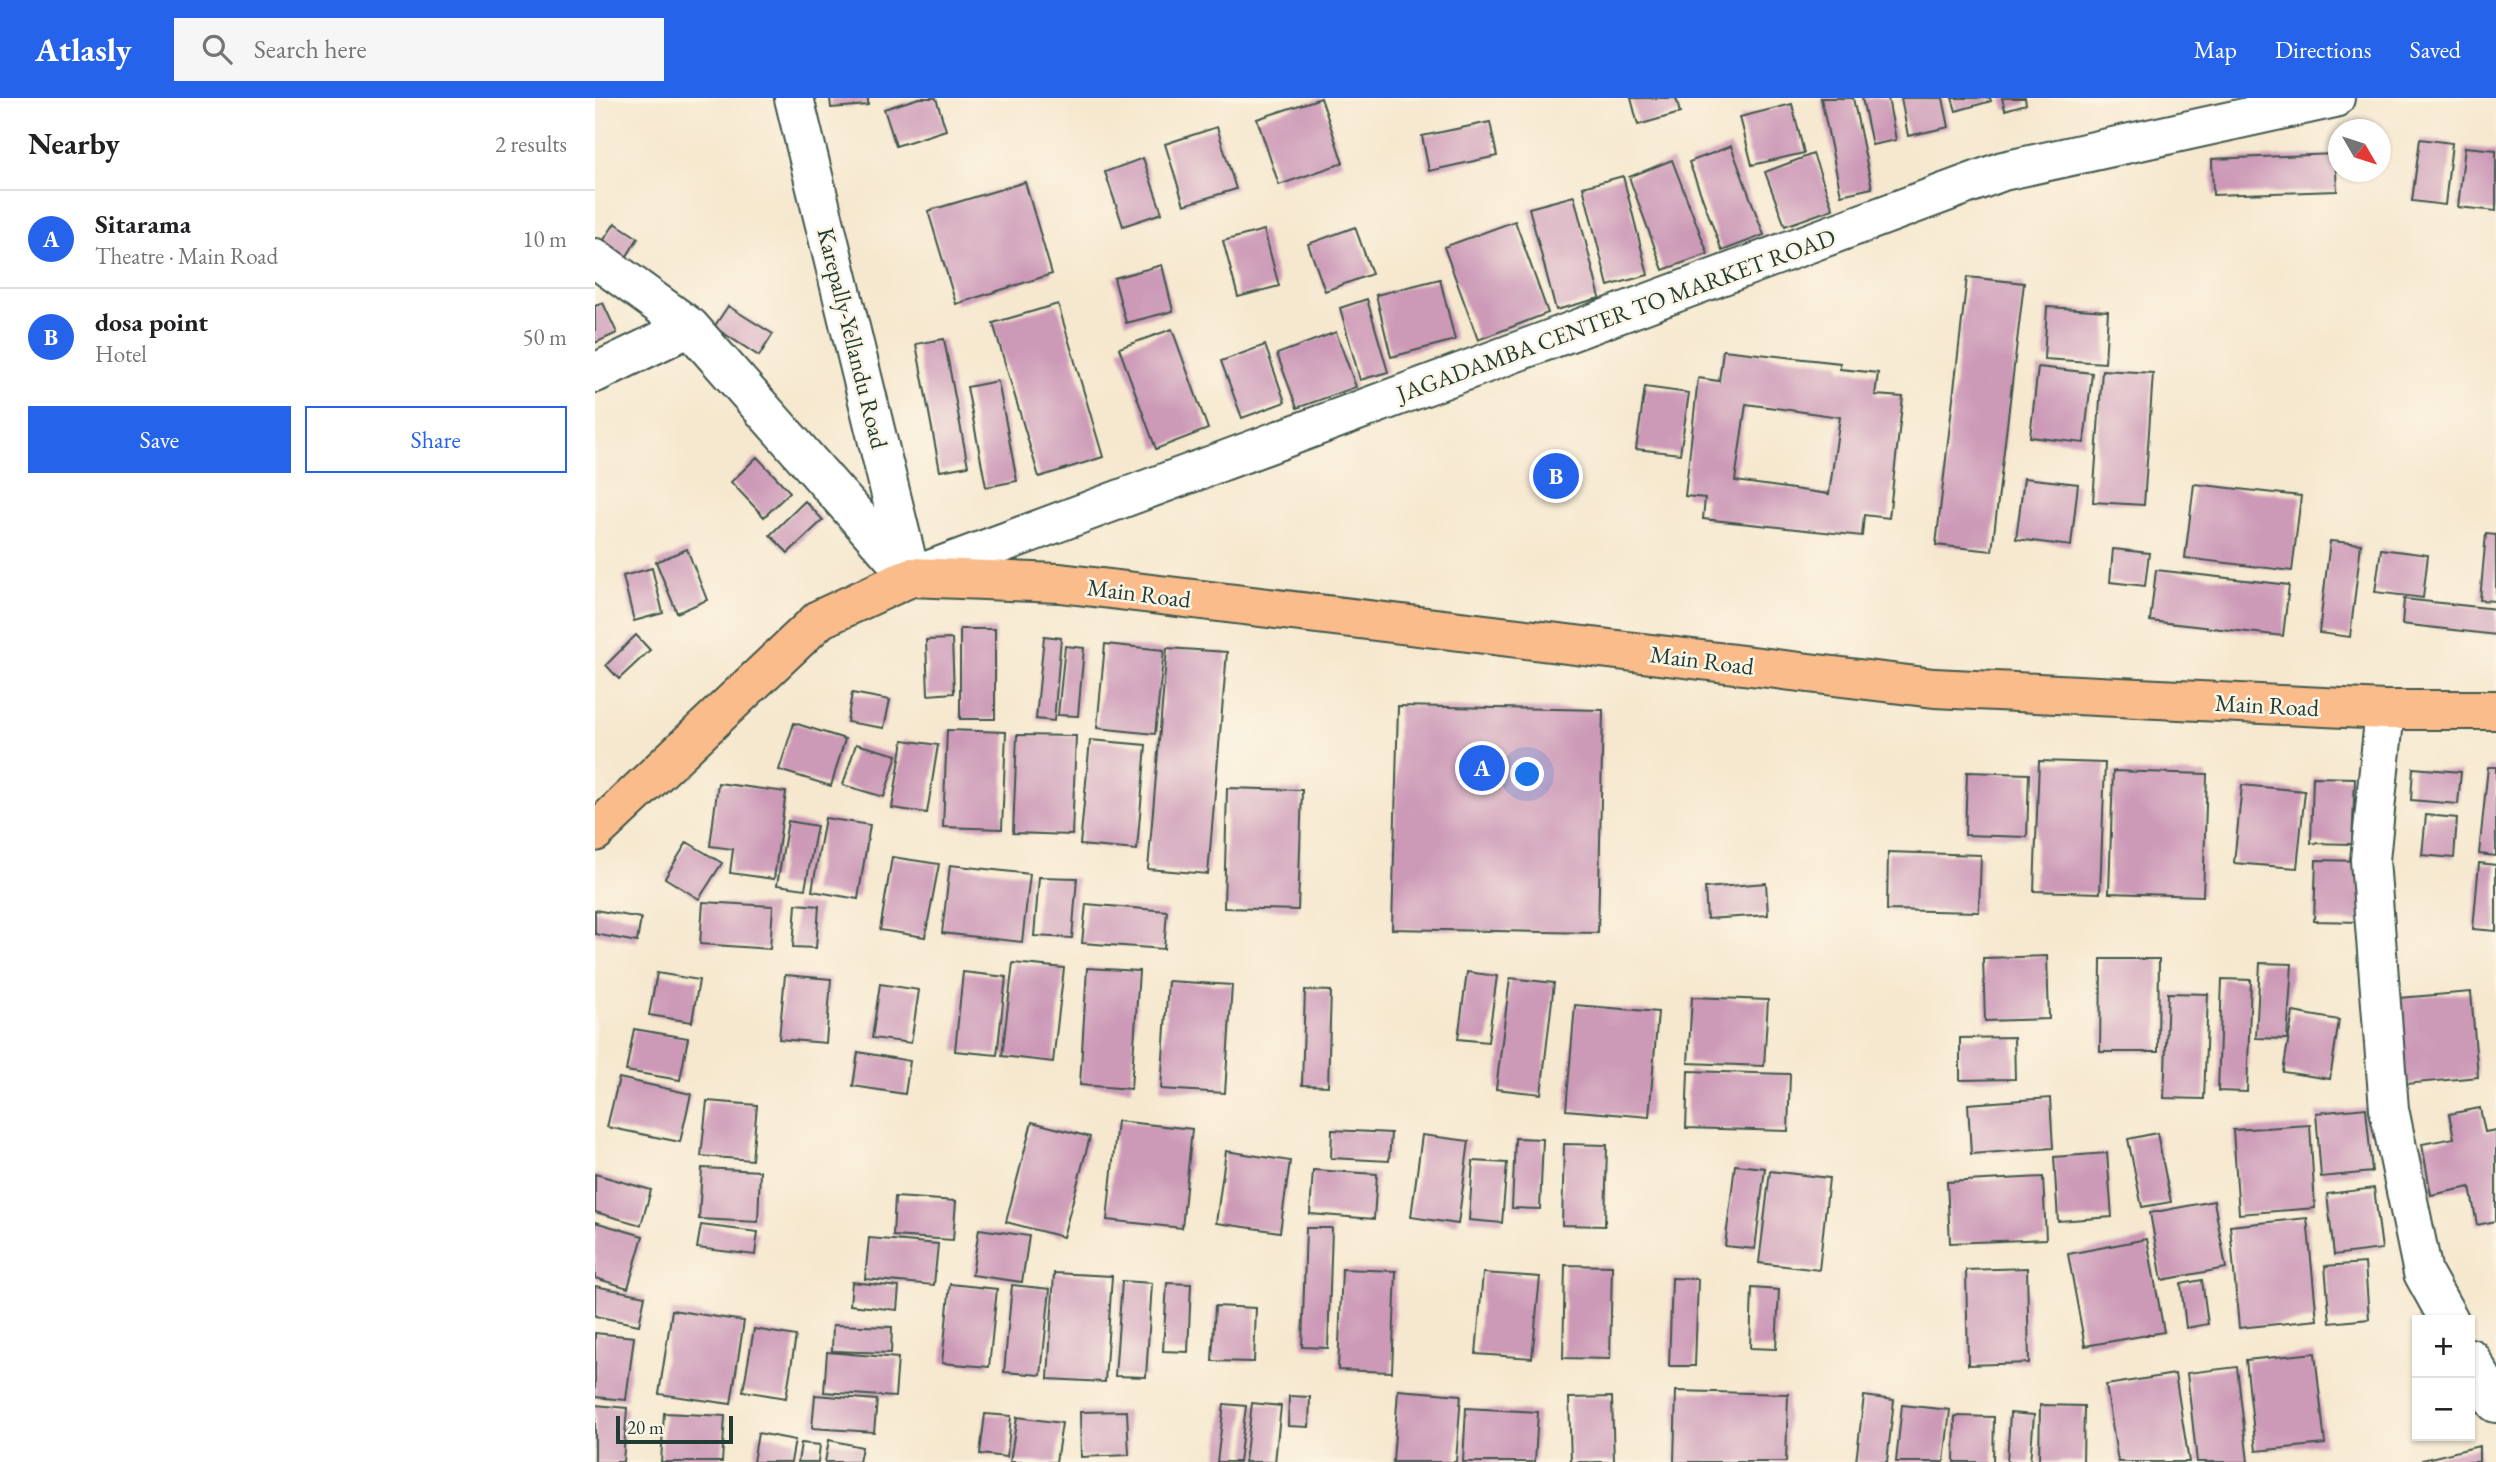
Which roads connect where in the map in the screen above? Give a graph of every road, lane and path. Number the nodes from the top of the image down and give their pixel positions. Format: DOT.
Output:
graph roads {
  1 [pos="794,98"];
  2 [pos="2335,98"];
  3 [pos="595,258"];
  4 [pos="690,327"];
  5 [pos="595,373"];
  6 [pos="911,577"];
  7 [pos="2385,710"];
  8 [pos="2496,710"];
  9 [pos="595,832"];
  10 [pos="2446,1315"];
  11 [pos="2475,1367"];
  12 [pos="2496,1403"];
  1 -- 6 [label="street, Karepally-Yellandu Road"];
  2 -- 6 [label="street, JAGADAMBA CENTER TO MARKET ROAD"];
  3 -- 4 [label="street"];
  4 -- 5 [label="street"];
  4 -- 6 [label="street"];
  6 -- 7 [label="highway, Main Road"];
  6 -- 9 [label="highway"];
  7 -- 8 [label="highway, Main Road"];
  7 -- 10 [label="street"];
  11 -- 12 [label="street"];
}
